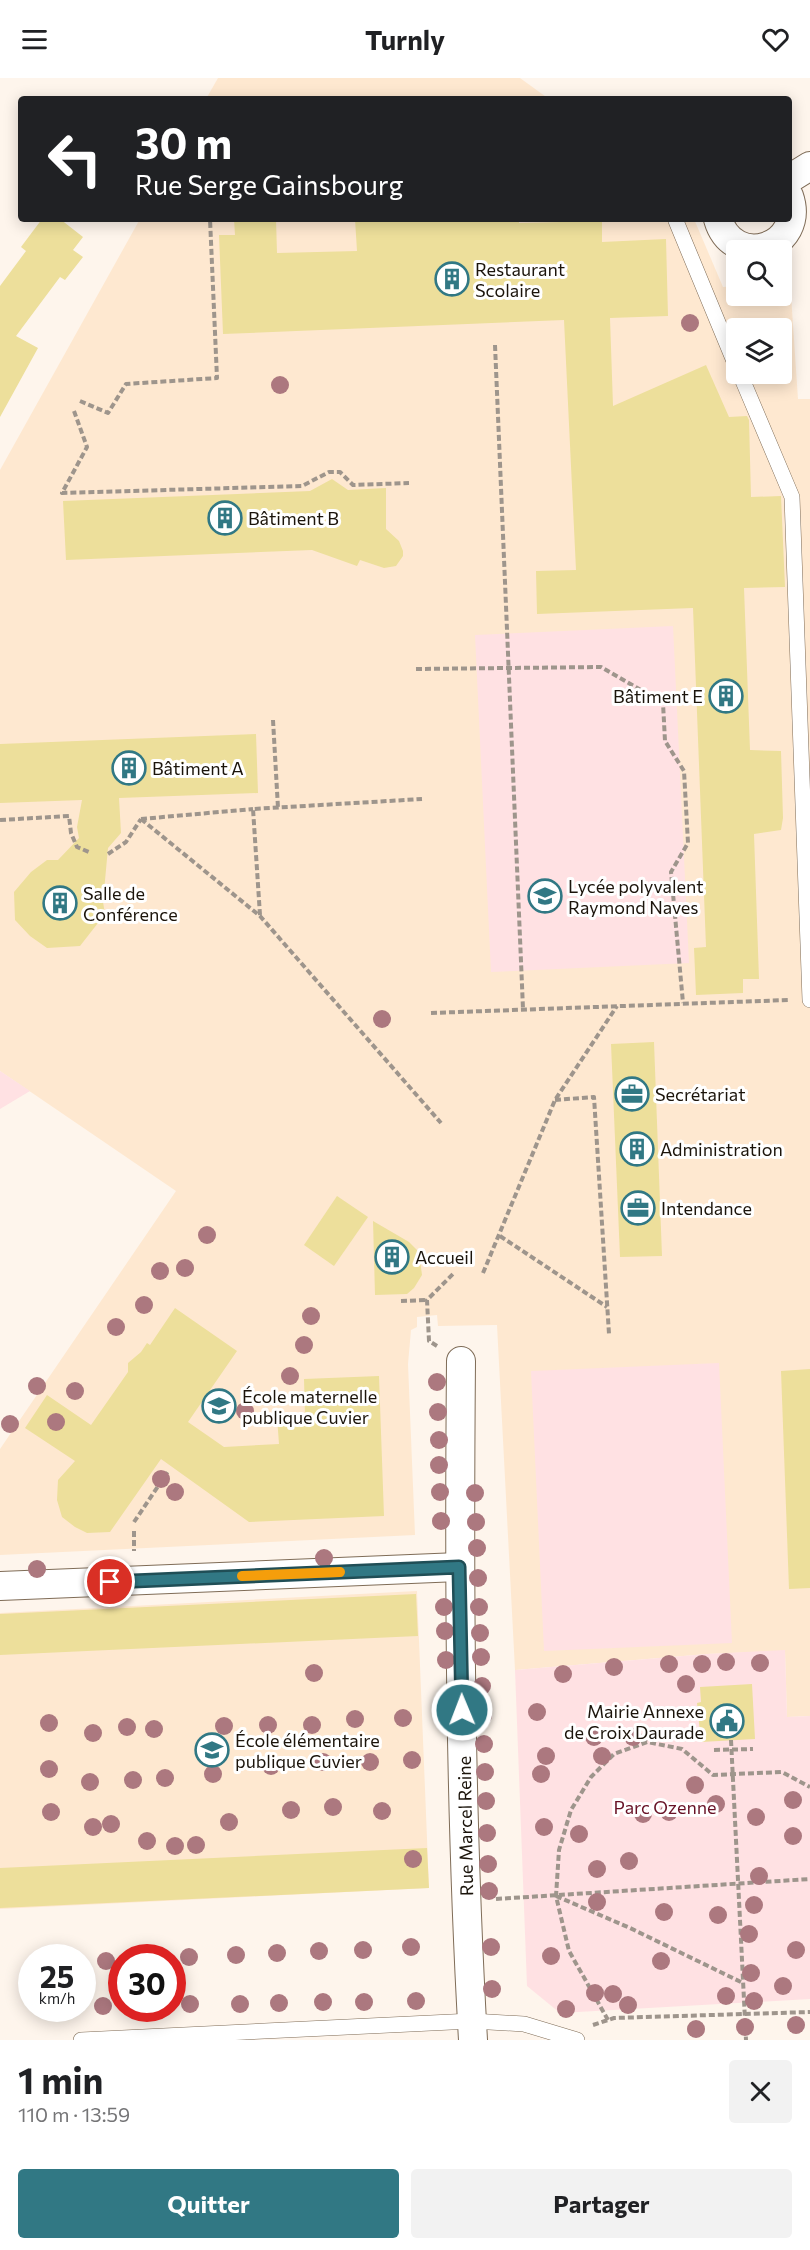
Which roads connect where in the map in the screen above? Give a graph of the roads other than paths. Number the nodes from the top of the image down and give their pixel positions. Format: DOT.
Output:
graph roads {
  1 [pos="810,166"];
  2 [pos="792,176"];
  3 [pos="676,222"];
  4 [pos="719,222"];
  5 [pos="791,222"];
  6 [pos="726,342"];
  7 [pos="744,384"];
  8 [pos="810,1000"];
  9 [pos="461,1361"];
  10 [pos="459,1567"];
  11 [pos="0,1586"];
  12 [pos="472,2031"];
  13 [pos="81,2040"];
  14 [pos="577,2040"];
  1 -- 2 [label="street"];
  3 -- 6 [label="lane"];
  4 -- 5 [label="street"];
  7 -- 8 [label="lane"];
  9 -- 10 [label="street, Rue Marcel Reine"];
  10 -- 11 [label="street"];
  10 -- 12 [label="street, Rue Marcel Reine"];
  12 -- 13 [label="lane"];
  12 -- 14 [label="lane"];
}
